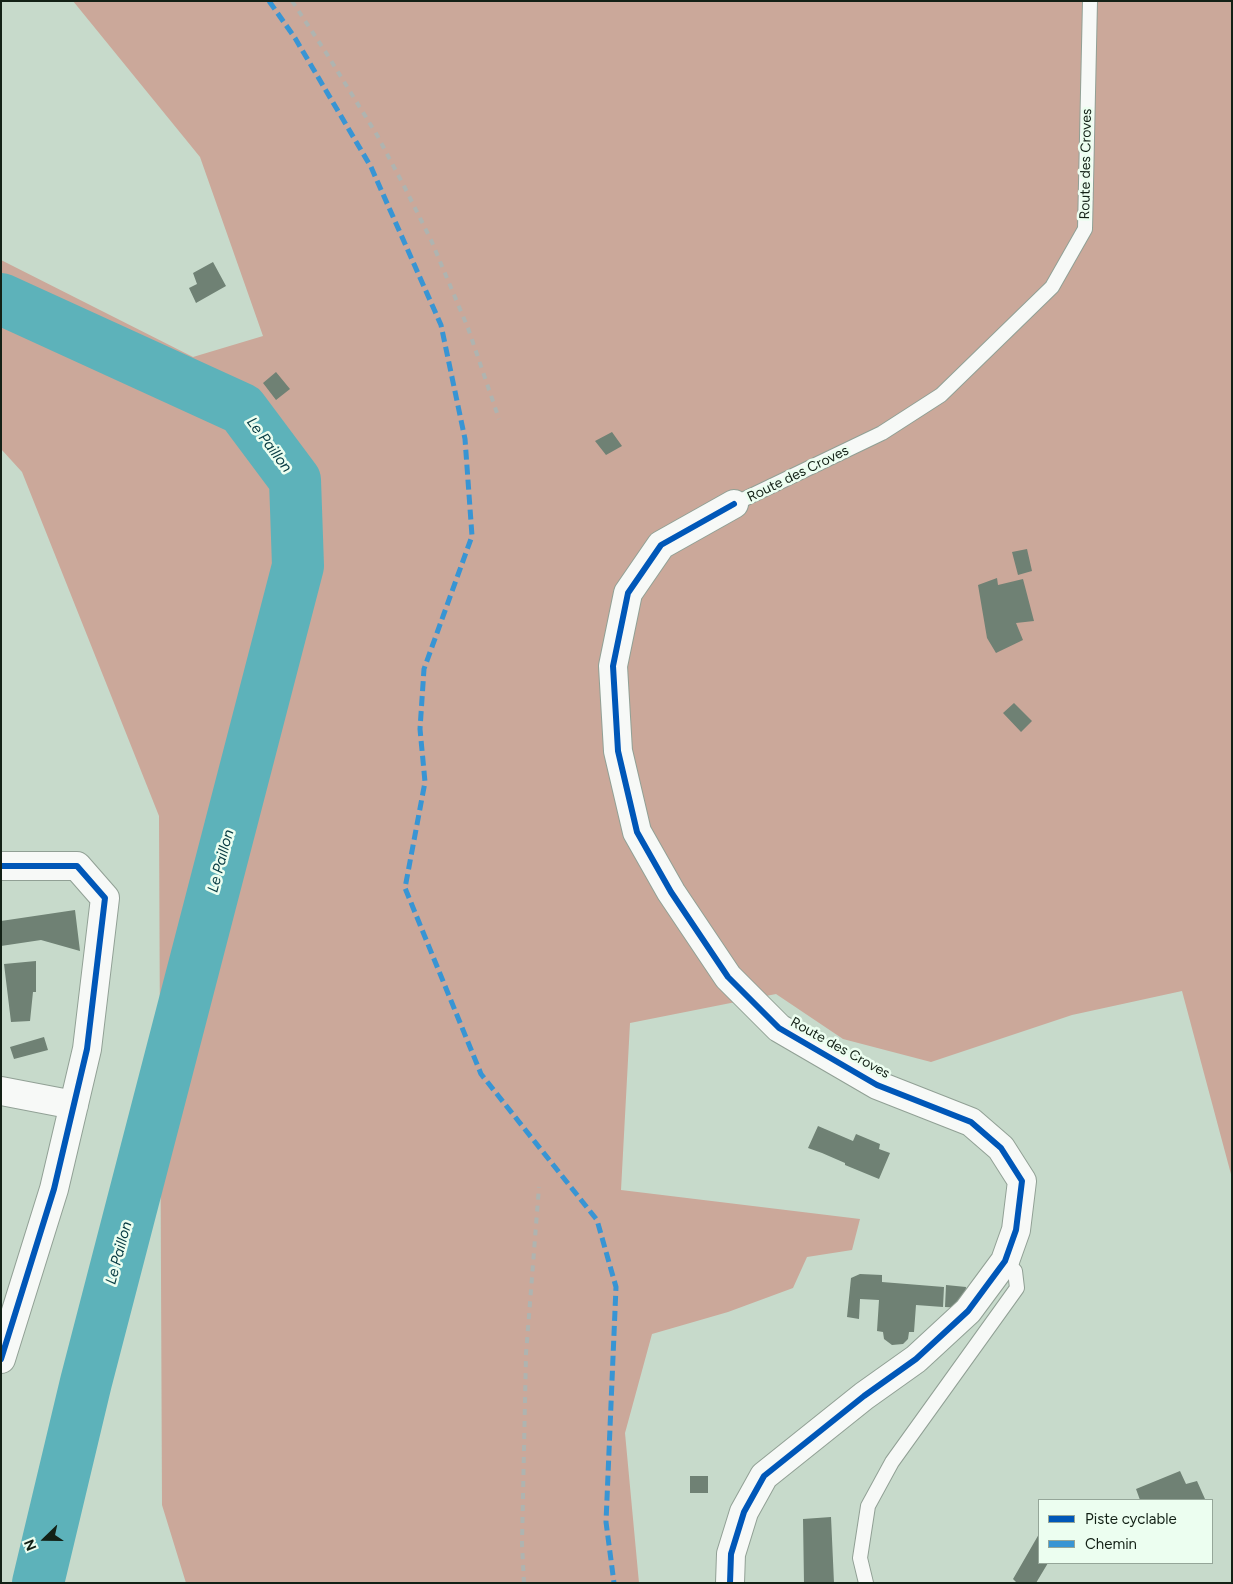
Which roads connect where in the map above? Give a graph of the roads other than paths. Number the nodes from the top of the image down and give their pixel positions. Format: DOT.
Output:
graph roads {
  1 [pos="1090,1"];
  2 [pos="734,504"];
  3 [pos="1,866"];
  4 [pos="1,1091"];
  5 [pos="74,1104"];
  6 [pos="1005,1261"];
  7 [pos="1,1359"];
  8 [pos="730,1583"];
  9 [pos="866,1583"];
  1 -- 2 [label="lane, Route des Croves"];
  2 -- 6 [label="street, Route des Croves"];
  3 -- 5 [label="street"];
  4 -- 5 [label="street"];
  5 -- 7 [label="street"];
  6 -- 8 [label="street, Route des Croves"];
  6 -- 9 [label="lane"];
}
